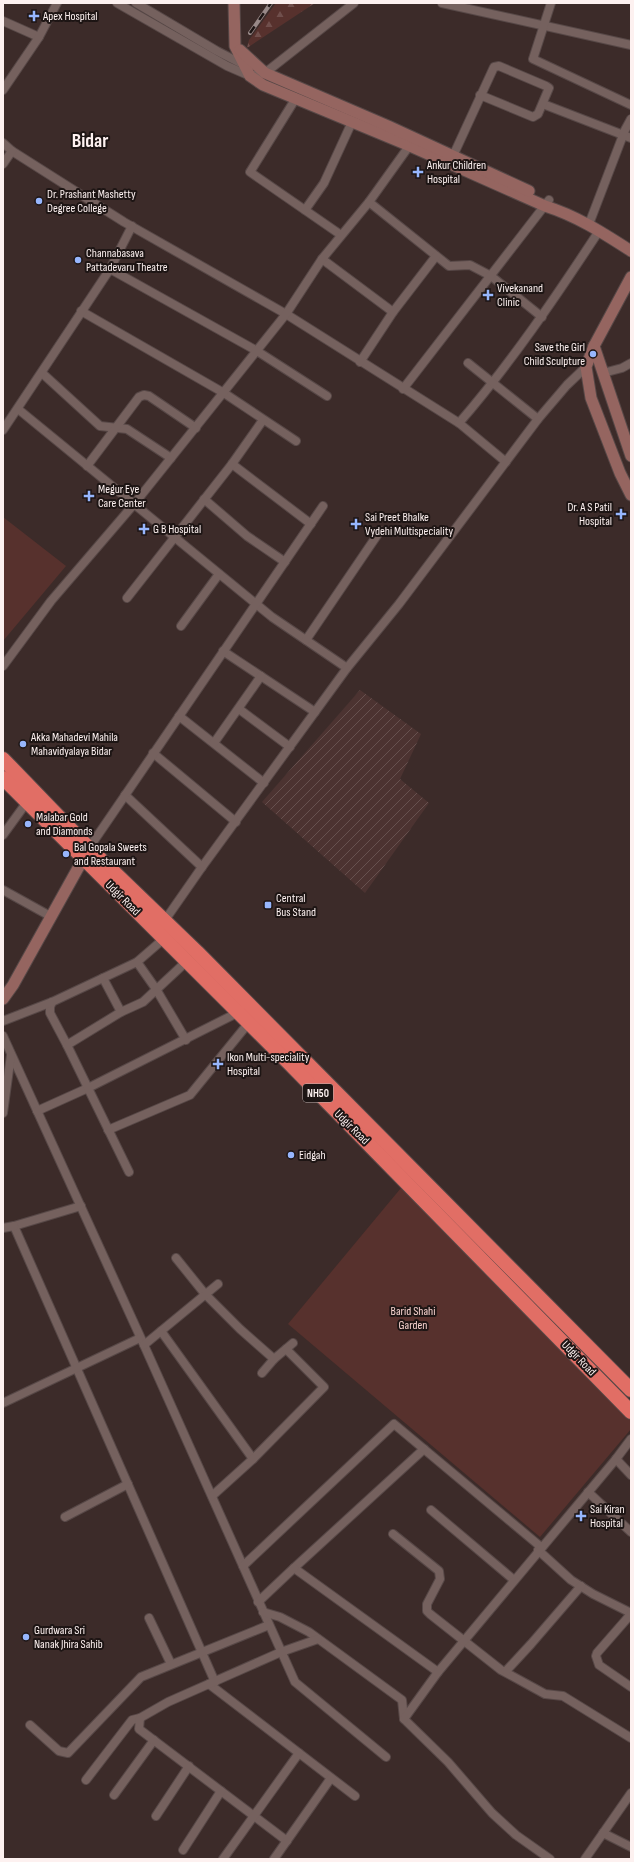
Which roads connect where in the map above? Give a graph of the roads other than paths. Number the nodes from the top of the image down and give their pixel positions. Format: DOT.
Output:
graph roads {
  1 [pos="57,3"];
  2 [pos="117,3"];
  3 [pos="136,3"];
  4 [pos="234,3"];
  5 [pos="354,3"];
  6 [pos="442,3"];
  7 [pos="551,3"];
  8 [pos="3,21"];
  9 [pos="544,26"];
  10 [pos="39,36"];
  11 [pos="631,45"];
  12 [pos="250,65"];
  13 [pos="265,73"];
  14 [pos="250,76"];
  15 [pos="3,90"];
  16 [pos="480,95"];
  17 [pos="296,98"];
  18 [pos="543,104"];
  19 [pos="631,105"];
  20 [pos="631,119"];
  21 [pos="352,122"];
  22 [pos="627,137"];
  23 [pos="412,142"];
  24 [pos="3,143"];
  25 [pos="12,151"];
  26 [pos="453,156"];
  27 [pos="3,164"];
  28 [pos="369,202"];
  29 [pos="547,203"];
  30 [pos="305,210"];
  31 [pos="589,224"];
  32 [pos="132,226"];
  33 [pos="599,231"];
  34 [pos="341,236"];
  35 [pos="631,251"];
  36 [pos="436,256"];
  37 [pos="322,260"];
  38 [pos="110,269"];
  39 [pos="491,276"];
  40 [pos="631,277"];
  41 [pos="81,312"];
  42 [pos="393,312"];
  43 [pos="286,314"];
  44 [pos="542,317"];
  45 [pos="594,346"];
  46 [pos="257,351"];
  47 [pos="360,362"];
  48 [pos="468,363"];
  49 [pos="631,363"];
  50 [pos="586,367"];
  51 [pos="42,372"];
  52 [pos="603,373"];
  53 [pos="493,383"];
  54 [pos="403,389"];
  55 [pos="224,393"];
  56 [pos="327,396"];
  57 [pos="18,409"];
  58 [pos="538,419"];
  59 [pos="263,420"];
  60 [pos="459,424"];
  61 [pos="117,428"];
  62 [pos="196,428"];
  63 [pos="3,430"];
  64 [pos="296,441"];
  65 [pos="631,456"];
  66 [pos="171,458"];
  67 [pos="506,462"];
  68 [pos="232,464"];
  69 [pos="87,466"];
  70 [pos="631,495"];
  71 [pos="204,499"];
  72 [pos="135,503"];
  73 [pos="323,506"];
  74 [pos="311,524"];
  75 [pos="380,531"];
  76 [pos="174,538"];
  77 [pos="285,562"];
  78 [pos="219,574"];
  79 [pos="127,598"];
  80 [pos="256,604"];
  81 [pos="181,626"];
  82 [pos="306,640"];
  83 [pos="223,652"];
  84 [pos="3,666"];
  85 [pos="348,668"];
  86 [pos="261,676"];
  87 [pos="239,709"];
  88 [pos="315,712"];
  89 [pos="179,716"];
  90 [pos="214,743"];
  91 [pos="290,747"];
  92 [pos="153,753"];
  93 [pos="3,759"];
  94 [pos="3,778"];
  95 [pos="264,783"];
  96 [pos="125,795"];
  97 [pos="28,802"];
  98 [pos="236,822"];
  99 [pos="3,835"];
  100 [pos="86,853"];
  101 [pos="202,867"];
  102 [pos="3,890"];
  103 [pos="50,916"];
  104 [pos="165,931"];
  105 [pos="187,961"];
  106 [pos="137,962"];
  107 [pos="103,978"];
  108 [pos="156,988"];
  109 [pos="3,999"];
  110 [pos="52,1002"];
  111 [pos="120,1012"];
  112 [pos="248,1014"];
  113 [pos="3,1022"];
  114 [pos="3,1036"];
  115 [pos="186,1040"];
  116 [pos="67,1045"];
  117 [pos="11,1054"];
  118 [pos="88,1088"];
  119 [pos="37,1111"];
  120 [pos="3,1113"];
  121 [pos="108,1130"];
  122 [pos="129,1172"];
  123 [pos="81,1206"];
  124 [pos="14,1226"];
  125 [pos="3,1228"];
  126 [pos="176,1258"];
  127 [pos="218,1284"];
  128 [pos="205,1294"];
  129 [pos="161,1331"];
  130 [pos="142,1341"];
  131 [pos="293,1342"];
  132 [pos="286,1349"];
  133 [pos="274,1359"];
  134 [pos="77,1369"];
  135 [pos="262,1373"];
  136 [pos="630,1387"];
  137 [pos="618,1398"];
  138 [pos="3,1403"];
  139 [pos="630,1409"];
  140 [pos="631,1439"];
  141 [pos="424,1449"];
  142 [pos="253,1459"];
  143 [pos="616,1460"];
  144 [pos="631,1476"];
  145 [pos="128,1484"];
  146 [pos="588,1492"];
  147 [pos="212,1496"];
  148 [pos="431,1510"];
  149 [pos="64,1517"];
  150 [pos="631,1532"];
  151 [pos="393,1534"];
  152 [pos="540,1549"];
  153 [pos="243,1566"];
  154 [pos="294,1568"];
  155 [pos="514,1580"];
  156 [pos="581,1586"];
  157 [pos="258,1602"];
  158 [pos="263,1612"];
  159 [pos="631,1614"];
  160 [pos="149,1618"];
  161 [pos="269,1625"];
  162 [pos="318,1638"];
  163 [pos="463,1641"];
  164 [pos="281,1652"];
  165 [pos="202,1653"];
  166 [pos="171,1664"];
  167 [pos="506,1671"];
  168 [pos="438,1672"];
  169 [pos="212,1683"];
  170 [pos="631,1687"];
  171 [pos="140,1718"];
  172 [pos="404,1719"];
  173 [pos="30,1725"];
  174 [pos="631,1738"];
  175 [pos="154,1740"];
  176 [pos="299,1753"];
  177 [pos="386,1757"];
  178 [pos="189,1766"];
  179 [pos="331,1778"];
  180 [pos="86,1780"];
  181 [pos="221,1791"];
  182 [pos="114,1795"];
  183 [pos="354,1796"];
  184 [pos="630,1797"];
  185 [pos="156,1816"];
  186 [pos="255,1816"];
  187 [pos="603,1833"];
  188 [pos="287,1841"];
  189 [pos="631,1847"];
  190 [pos="183,1850"];
  191 [pos="223,1859"];
  192 [pos="274,1859"];
  193 [pos="550,1859"];
  194 [pos="585,1859"];
  1 -- 10 [label="street"];
  2 -- 14 [label="street"];
  3 -- 12 [label="street"];
  4 -- 12 [label="main road"];
  5 -- 13 [label="street"];
  6 -- 9 [label="street"];
  7 -- 9 [label="street"];
  8 -- 10 [label="street"];
  9 -- 11 [label="street"];
  9 -- 19 [label="street"];
  10 -- 15 [label="street"];
  12 -- 13 [label="main road"];
  12 -- 14 [label="main road"];
  13 -- 14 [label="street"];
  13 -- 23 [label="main road"];
  14 -- 17 [label="main road"];
  16 -- 18 [label="street"];
  16 -- 18 [label="street"];
  16 -- 26 [label="street"];
  17 -- 21 [label="main road"];
  17 -- 30 [label="street"];
  18 -- 22 [label="street"];
  20 -- 22 [label="street"];
  21 -- 23 [label="main road"];
  21 -- 30 [label="street"];
  22 -- 31 [label="street"];
  23 -- 26 [label="main road"];
  23 -- 28 [label="street"];
  23 -- 29 [label="main road"];
  24 -- 25 [label="street"];
  25 -- 27 [label="street"];
  25 -- 32 [label="street"];
  26 -- 29 [label="main road"];
  28 -- 34 [label="street"];
  28 -- 36 [label="street"];
  29 -- 31 [label="main road"];
  29 -- 39 [label="street"];
  30 -- 34 [label="street"];
  31 -- 33 [label="main road"];
  32 -- 38 [label="street"];
  32 -- 43 [label="street"];
  33 -- 35 [label="main road"];
  33 -- 44 [label="street"];
  34 -- 37 [label="street"];
  36 -- 39 [label="street"];
  36 -- 42 [label="street"];
  37 -- 42 [label="street"];
  37 -- 43 [label="street"];
  38 -- 41 [label="street"];
  38 -- 46 [label="street"];
  39 -- 44 [label="street"];
  39 -- 54 [label="street"];
  40 -- 45 [label="main road"];
  41 -- 51 [label="street"];
  41 -- 55 [label="street"];
  42 -- 47 [label="street"];
  43 -- 46 [label="street"];
  43 -- 47 [label="street"];
  44 -- 53 [label="street"];
  45 -- 50 [label="main road"];
  45 -- 52 [label="main road"];
  46 -- 55 [label="street"];
  46 -- 56 [label="street"];
  47 -- 54 [label="street"];
  48 -- 53 [label="street"];
  49 -- 52 [label="street"];
  50 -- 58 [label="street"];
  50 -- 70 [label="main road"];
  51 -- 57 [label="street"];
  51 -- 61 [label="street"];
  52 -- 65 [label="main road"];
  53 -- 58 [label="street"];
  53 -- 60 [label="street"];
  54 -- 60 [label="street"];
  55 -- 59 [label="street"];
  55 -- 62 [label="street"];
  57 -- 63 [label="street"];
  57 -- 69 [label="street"];
  58 -- 67 [label="street"];
  59 -- 64 [label="street"];
  59 -- 68 [label="street"];
  60 -- 67 [label="street"];
  61 -- 62 [label="street"];
  61 -- 66 [label="street"];
  61 -- 69 [label="street"];
  62 -- 66 [label="street"];
  66 -- 72 [label="street"];
  67 -- 85 [label="street"];
  68 -- 71 [label="street"];
  68 -- 74 [label="street"];
  69 -- 72 [label="street"];
  71 -- 76 [label="street"];
  71 -- 77 [label="street"];
  72 -- 76 [label="street"];
  72 -- 84 [label="street"];
  73 -- 74 [label="street"];
  74 -- 77 [label="street"];
  75 -- 82 [label="street"];
  76 -- 78 [label="street"];
  76 -- 79 [label="street"];
  77 -- 80 [label="street"];
  78 -- 80 [label="street"];
  78 -- 81 [label="street"];
  80 -- 82 [label="street"];
  80 -- 83 [label="street"];
  82 -- 85 [label="street"];
  83 -- 86 [label="street"];
  83 -- 89 [label="street"];
  85 -- 88 [label="street"];
  86 -- 87 [label="street"];
  86 -- 88 [label="street"];
  87 -- 90 [label="street"];
  87 -- 91 [label="street"];
  88 -- 91 [label="street"];
  89 -- 90 [label="street"];
  89 -- 92 [label="street"];
  90 -- 95 [label="street"];
  91 -- 95 [label="street"];
  92 -- 96 [label="street"];
  92 -- 98 [label="street"];
  93 -- 100 [label="highway, Udgir Road / NH50"];
  94 -- 97 [label="highway, Udgir Road / NH50"];
  95 -- 98 [label="street"];
  96 -- 100 [label="street"];
  96 -- 101 [label="street"];
  97 -- 99 [label="street"];
  97 -- 100 [label="highway, Udgir Road / NH50"];
  98 -- 101 [label="street"];
  100 -- 103 [label="main road"];
  100 -- 104 [label="highway, Udgir Road / NH50"];
  101 -- 104 [label="street"];
  102 -- 103 [label="street"];
  103 -- 109 [label="main road"];
  104 -- 105 [label="highway, Udgir Road / NH50"];
  104 -- 106 [label="street"];
  104 -- 112 [label="highway, Udgir Road / NH50"];
  105 -- 108 [label="street"];
  105 -- 112 [label="highway, Udgir Road / NH50"];
  106 -- 107 [label="street"];
  106 -- 108 [label="street"];
  107 -- 110 [label="street"];
  107 -- 111 [label="street"];
  108 -- 111 [label="street"];
  108 -- 115 [label="street"];
  110 -- 113 [label="street"];
  110 -- 116 [label="street"];
  111 -- 116 [label="street"];
  112 -- 115 [label="street"];
  112 -- 121 [label="street"];
  112 -- 136 [label="highway, Udgir Road / NH50"];
  112 -- 137 [label="highway, Udgir Road / NH50"];
  114 -- 117 [label="street"];
  115 -- 118 [label="street"];
  116 -- 118 [label="street"];
  117 -- 119 [label="street"];
  117 -- 120 [label="street"];
  118 -- 119 [label="street"];
  118 -- 121 [label="street"];
  119 -- 123 [label="street"];
  121 -- 122 [label="street"];
  123 -- 124 [label="street"];
  123 -- 130 [label="street"];
  124 -- 125 [label="street"];
  124 -- 134 [label="street"];
  126 -- 128 [label="street"];
  127 -- 128 [label="street"];
  128 -- 129 [label="street"];
  128 -- 133 [label="street"];
  129 -- 130 [label="street"];
  129 -- 142 [label="street"];
  130 -- 134 [label="street"];
  130 -- 147 [label="street"];
  131 -- 132 [label="street"];
  132 -- 133 [label="street"];
  132 -- 142 [label="street"];
  133 -- 135 [label="street"];
  134 -- 138 [label="street"];
  134 -- 145 [label="street"];
  136 -- 137 [label="main road"];
  137 -- 139 [label="highway, Udgir Road / NH50"];
  140 -- 143 [label="street"];
  141 -- 152 [label="street"];
  141 -- 153 [label="street"];
  141 -- 154 [label="street"];
  142 -- 147 [label="street"];
  143 -- 144 [label="street"];
  143 -- 146 [label="street"];
  145 -- 149 [label="street"];
  145 -- 165 [label="street"];
  146 -- 150 [label="street"];
  146 -- 152 [label="street"];
  147 -- 153 [label="street"];
  148 -- 155 [label="street"];
  151 -- 163 [label="street"];
  152 -- 155 [label="street"];
  152 -- 156 [label="street"];
  153 -- 157 [label="street"];
  154 -- 157 [label="street"];
  154 -- 168 [label="street"];
  155 -- 163 [label="street"];
  156 -- 159 [label="street"];
  156 -- 167 [label="street"];
  157 -- 158 [label="street"];
  158 -- 161 [label="street"];
  158 -- 162 [label="street"];
  159 -- 170 [label="street"];
  160 -- 166 [label="street"];
  161 -- 164 [label="street"];
  161 -- 165 [label="street"];
  162 -- 164 [label="street"];
  162 -- 172 [label="street"];
  163 -- 167 [label="street"];
  163 -- 168 [label="street"];
  164 -- 169 [label="street"];
  164 -- 177 [label="street"];
  165 -- 166 [label="street"];
  165 -- 169 [label="street"];
  166 -- 173 [label="street"];
  167 -- 174 [label="street"];
  168 -- 172 [label="street"];
  169 -- 171 [label="street"];
  169 -- 176 [label="street"];
  171 -- 175 [label="street"];
  171 -- 180 [label="street"];
  172 -- 193 [label="street"];
  175 -- 178 [label="street"];
  175 -- 182 [label="street"];
  176 -- 179 [label="street"];
  176 -- 186 [label="street"];
  178 -- 181 [label="street"];
  178 -- 185 [label="street"];
  179 -- 183 [label="street"];
  179 -- 188 [label="street"];
  181 -- 186 [label="street"];
  181 -- 190 [label="street"];
  184 -- 187 [label="street"];
  186 -- 188 [label="street"];
  186 -- 191 [label="street"];
  187 -- 189 [label="street"];
  187 -- 194 [label="street"];
  188 -- 192 [label="street"];
}
